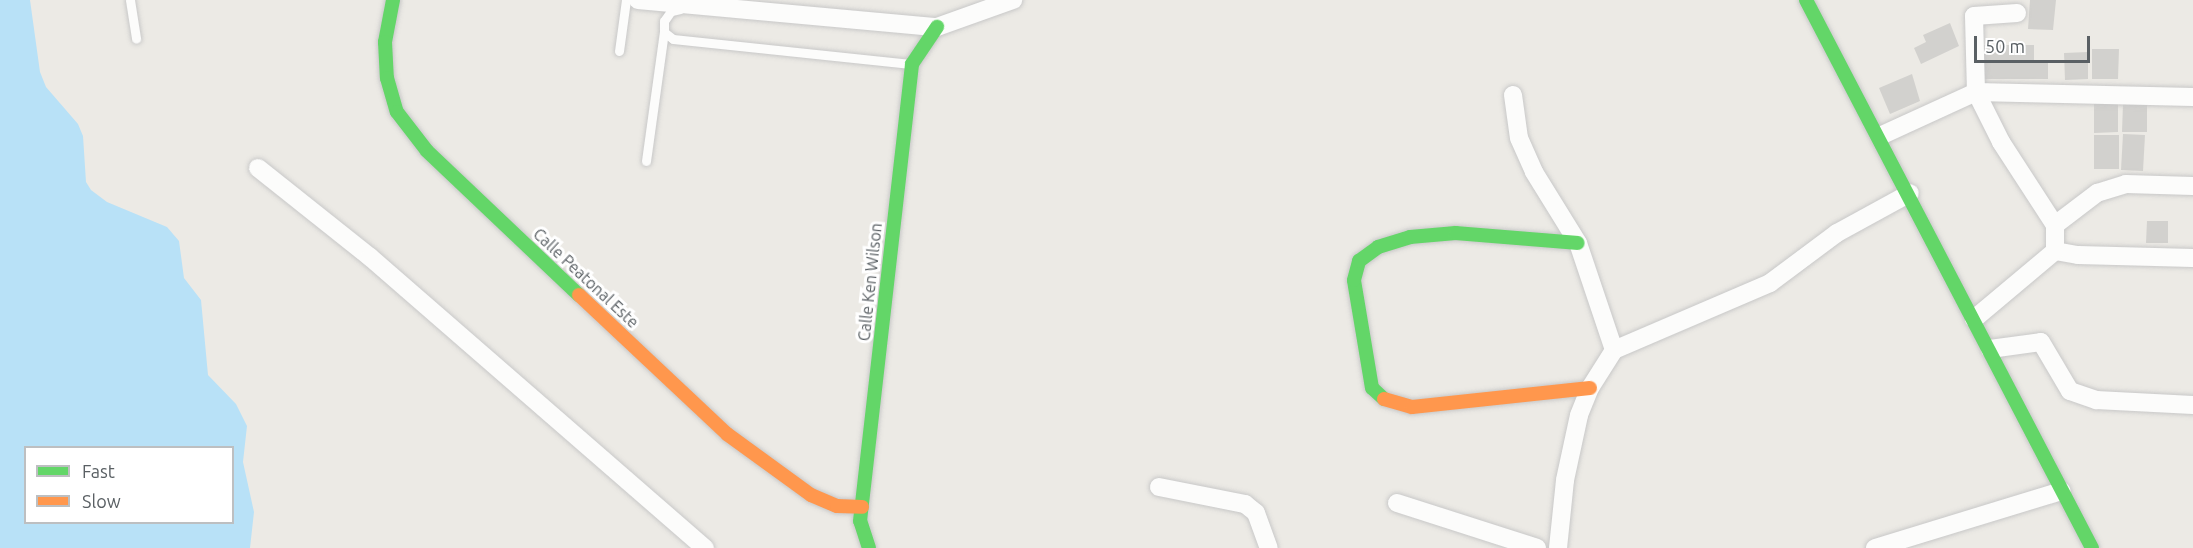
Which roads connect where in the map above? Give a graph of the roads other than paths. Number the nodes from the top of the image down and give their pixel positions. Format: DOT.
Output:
graph roads {
  1 [pos="130,0"];
  2 [pos="393,0"];
  3 [pos="626,0"];
  4 [pos="1013,0"];
  5 [pos="1806,0"];
  6 [pos="650,1"];
  7 [pos="700,5"];
  8 [pos="794,7"];
  9 [pos="2017,13"];
  10 [pos="937,27"];
  11 [pos="664,32"];
  12 [pos="136,39"];
  13 [pos="619,51"];
  14 [pos="912,64"];
  15 [pos="1976,92"];
  16 [pos="1513,95"];
  17 [pos="2193,97"];
  18 [pos="1880,136"];
  19 [pos="646,161"];
  20 [pos="258,168"];
  21 [pos="2193,186"];
  22 [pos="1910,193"];
  23 [pos="2055,225"];
  24 [pos="1578,243"];
  25 [pos="2055,250"];
  26 [pos="2193,258"];
  27 [pos="1974,319"];
  28 [pos="1990,349"];
  29 [pos="1614,350"];
  30 [pos="1590,387"];
  31 [pos="2193,405"];
  32 [pos="1159,487"];
  33 [pos="2062,491"];
  34 [pos="1397,503"];
  35 [pos="862,507"];
  36 [pos="705,548"];
  37 [pos="869,548"];
  38 [pos="1269,548"];
  39 [pos="1537,548"];
  40 [pos="1558,548"];
  41 [pos="1875,548"];
  42 [pos="2092,548"];
  1 -- 12 [label="lane"];
  2 -- 35 [label="street, Calle Peatonal Este"];
  3 -- 13 [label="lane"];
  4 -- 10 [label="street"];
  5 -- 18 [label="street"];
  6 -- 7 [label="street"];
  7 -- 8 [label="street"];
  7 -- 11 [label="lane"];
  8 -- 10 [label="street"];
  9 -- 15 [label="street"];
  10 -- 14 [label="street, Calle Ken Wilson"];
  11 -- 14 [label="lane"];
  11 -- 19 [label="lane"];
  14 -- 35 [label="street, Calle Ken Wilson"];
  15 -- 17 [label="street"];
  15 -- 18 [label="street"];
  15 -- 23 [label="street"];
  16 -- 24 [label="street"];
  18 -- 22 [label="street"];
  20 -- 36 [label="street"];
  21 -- 23 [label="street"];
  22 -- 27 [label="street"];
  22 -- 29 [label="street"];
  23 -- 25 [label="street"];
  24 -- 29 [label="street"];
  24 -- 30 [label="street"];
  25 -- 26 [label="street"];
  25 -- 27 [label="street"];
  27 -- 28 [label="street"];
  28 -- 31 [label="street"];
  28 -- 33 [label="street"];
  29 -- 30 [label="street"];
  30 -- 40 [label="street"];
  32 -- 38 [label="street"];
  33 -- 41 [label="street"];
  33 -- 42 [label="street"];
  34 -- 39 [label="street"];
  35 -- 37 [label="street, Calle Ken Wilson"];
}
